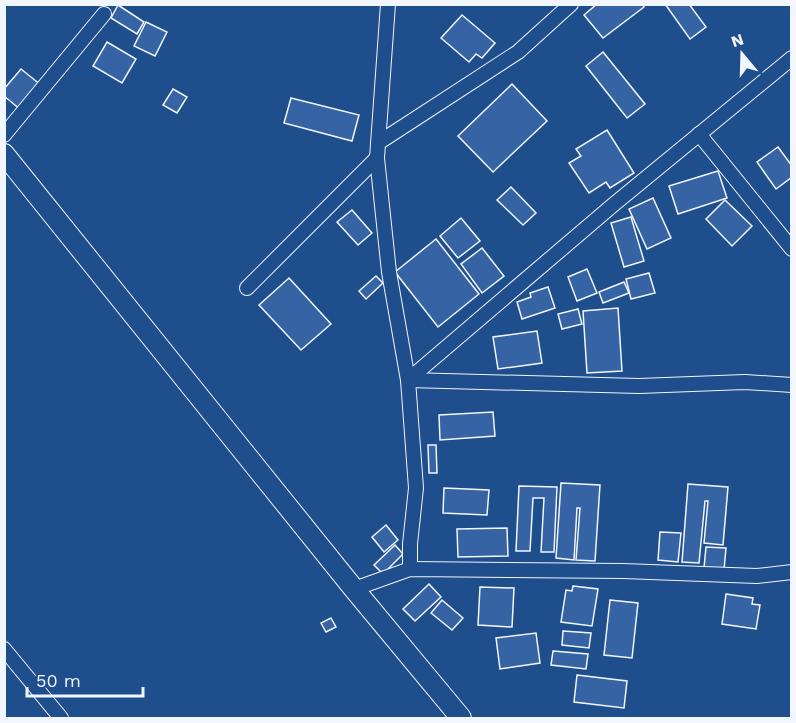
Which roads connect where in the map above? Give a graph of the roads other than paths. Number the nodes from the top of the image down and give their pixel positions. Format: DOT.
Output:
graph roads {
  1 [pos="388,4"];
  2 [pos="571,4"];
  3 [pos="104,14"];
  4 [pos="792,58"];
  5 [pos="699,134"];
  6 [pos="4,135"];
  7 [pos="378,143"];
  8 [pos="4,154"];
  9 [pos="377,158"];
  10 [pos="792,249"];
  11 [pos="247,288"];
  12 [pos="408,380"];
  13 [pos="792,385"];
  14 [pos="410,569"];
  15 [pos="792,572"];
  16 [pos="354,589"];
  17 [pos="4,649"];
  18 [pos="61,718"];
  19 [pos="461,718"];
  1 -- 7 [label="street"];
  2 -- 7 [label="street"];
  3 -- 6 [label="street"];
  4 -- 5 [label="street"];
  5 -- 10 [label="street"];
  5 -- 12 [label="street"];
  7 -- 9 [label="street"];
  8 -- 16 [label="street"];
  9 -- 11 [label="street"];
  9 -- 12 [label="street"];
  12 -- 13 [label="street"];
  12 -- 14 [label="street"];
  14 -- 15 [label="street"];
  14 -- 16 [label="street"];
  16 -- 19 [label="street"];
  17 -- 18 [label="street"];
}
